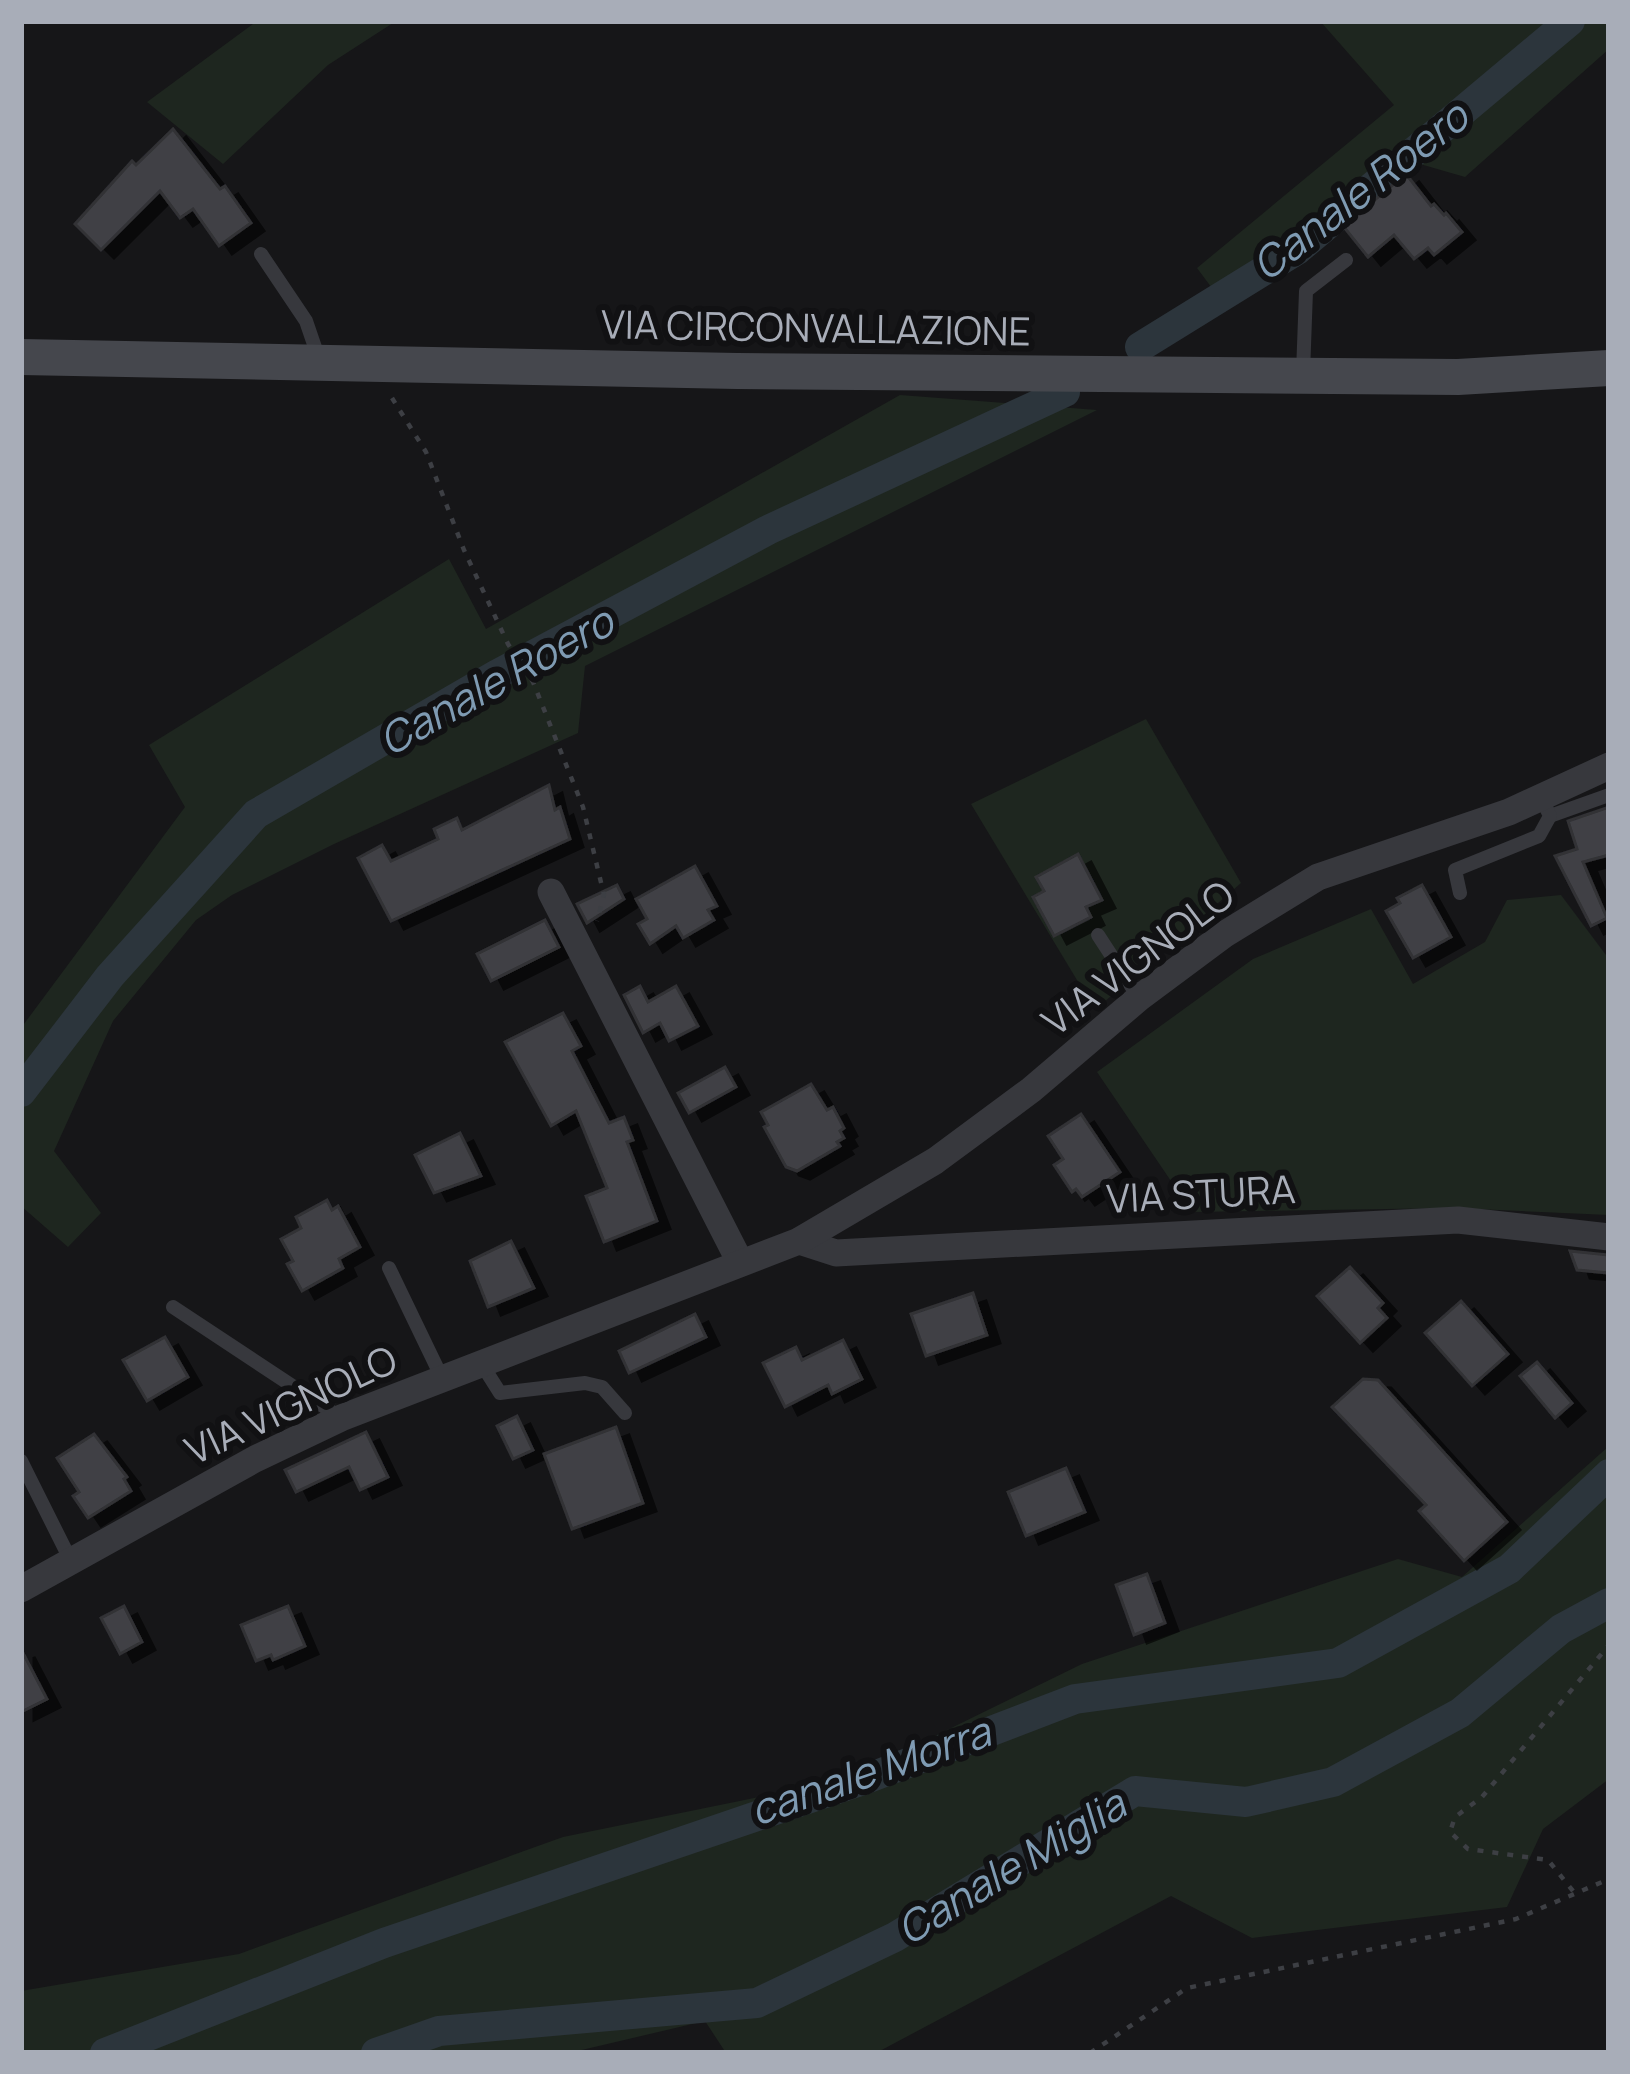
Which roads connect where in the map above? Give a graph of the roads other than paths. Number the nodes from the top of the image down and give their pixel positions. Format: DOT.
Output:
graph roads {
  1 [pos="261,254"];
  2 [pos="1346,260"];
  3 [pos="21,357"];
  4 [pos="319,362"];
  5 [pos="1609,368"];
  6 [pos="1303,376"];
  7 [pos="1609,766"];
  8 [pos="1609,795"];
  9 [pos="1546,806"];
  10 [pos="551,892"];
  11 [pos="1460,893"];
  12 [pos="1098,935"];
  13 [pos="1139,998"];
  14 [pos="1609,1237"];
  15 [pos="799,1241"];
  16 [pos="740,1262"];
  17 [pos="389,1268"];
  18 [pos="173,1307"];
  19 [pos="481,1364"];
  20 [pos="442,1378"];
  21 [pos="625,1413"];
  22 [pos="341,1418"];
  23 [pos="21,1461"];
  24 [pos="71,1561"];
  25 [pos="21,1589"];
  1 -- 4 [label="lane"];
  2 -- 6 [label="lane"];
  3 -- 4 [label="main road, VIA CIRCONVALLAZIONE"];
  4 -- 6 [label="main road, VIA CIRCONVALLAZIONE"];
  5 -- 6 [label="main road, VIA CIRCONVALLAZIONE"];
  7 -- 9 [label="street, VIA VIGNOLO"];
  8 -- 9 [label="lane"];
  9 -- 11 [label="lane"];
  9 -- 13 [label="street, VIA VIGNOLO"];
  10 -- 16 [label="street"];
  12 -- 13 [label="lane"];
  13 -- 15 [label="street, VIA VIGNOLO"];
  14 -- 15 [label="street, VIA STURA"];
  15 -- 16 [label="street, VIA VIGNOLO"];
  16 -- 19 [label="street, VIA VIGNOLO"];
  17 -- 20 [label="lane"];
  18 -- 22 [label="lane"];
  19 -- 20 [label="street, VIA VIGNOLO"];
  19 -- 21 [label="lane"];
  20 -- 22 [label="street, VIA VIGNOLO"];
  22 -- 24 [label="street, VIA VIGNOLO"];
  23 -- 24 [label="lane"];
  24 -- 25 [label="street, VIA VIGNOLO"];
}
